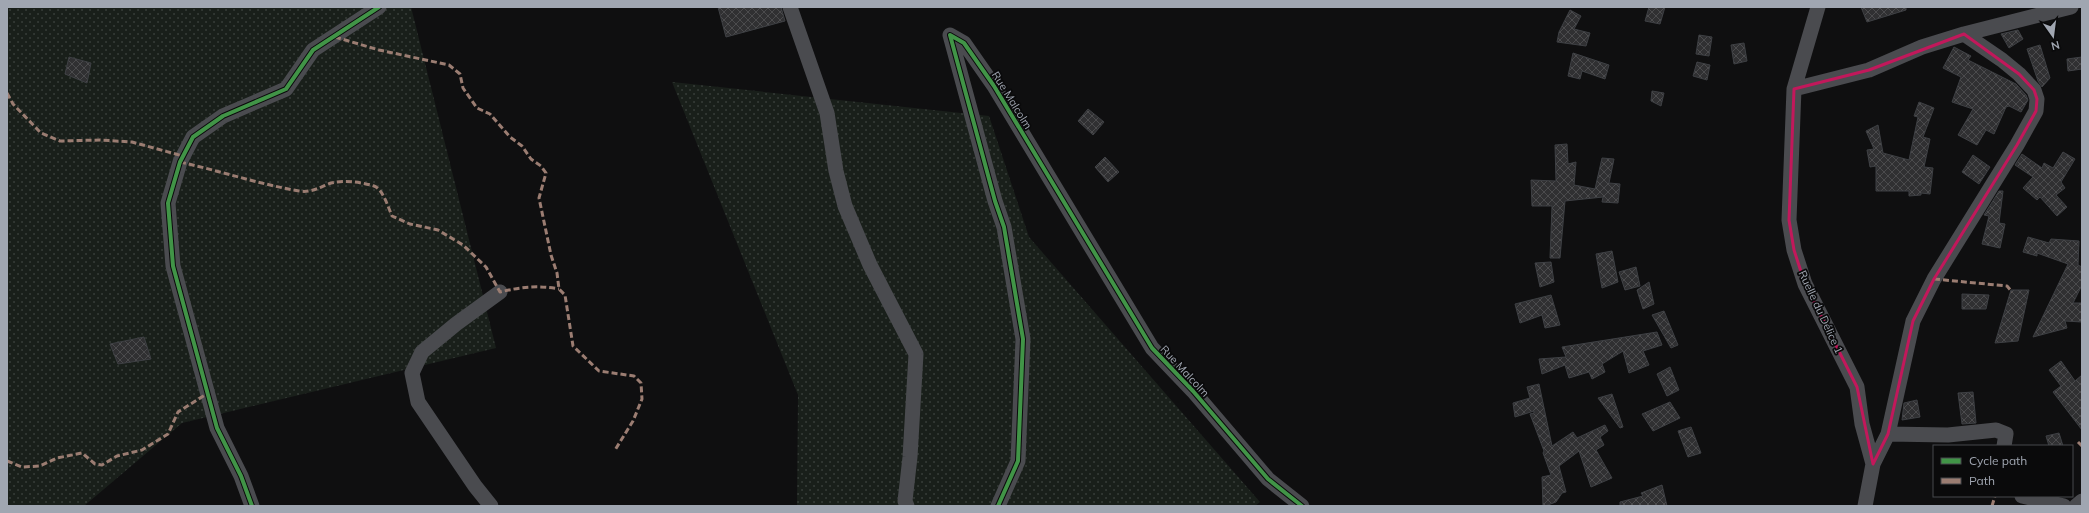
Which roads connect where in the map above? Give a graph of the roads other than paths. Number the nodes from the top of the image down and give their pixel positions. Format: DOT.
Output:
graph roads {
  1 [pos="379,7"];
  2 [pos="790,7"];
  3 [pos="1818,7"];
  4 [pos="2071,7"];
  5 [pos="1964,34"];
  6 [pos="1794,90"];
  7 [pos="500,292"];
  8 [pos="1888,434"];
  9 [pos="2004,445"];
  10 [pos="1873,464"];
  11 [pos="2026,497"];
  12 [pos="2082,501"];
  13 [pos="252,506"];
  14 [pos="491,506"];
  15 [pos="908,506"];
  16 [pos="998,506"];
  17 [pos="1302,506"];
  18 [pos="1865,506"];
  19 [pos="2064,506"];
  20 [pos="2076,506"];
  1 -- 13 [label="street"];
  2 -- 15 [label="street"];
  3 -- 6 [label="street, Ruelle du Délice 1"];
  4 -- 5 [label="street"];
  5 -- 6 [label="street"];
  5 -- 8 [label="street"];
  6 -- 10 [label="street, Ruelle du Délice 1"];
  7 -- 14 [label="street"];
  8 -- 9 [label="street"];
  8 -- 10 [label="street"];
  10 -- 18 [label="street, Ruelle du Délice 1"];
  11 -- 19 [label="street"];
  12 -- 20 [label="street"];
  16 -- 17 [label="street, Rue Malcolm"];
}
